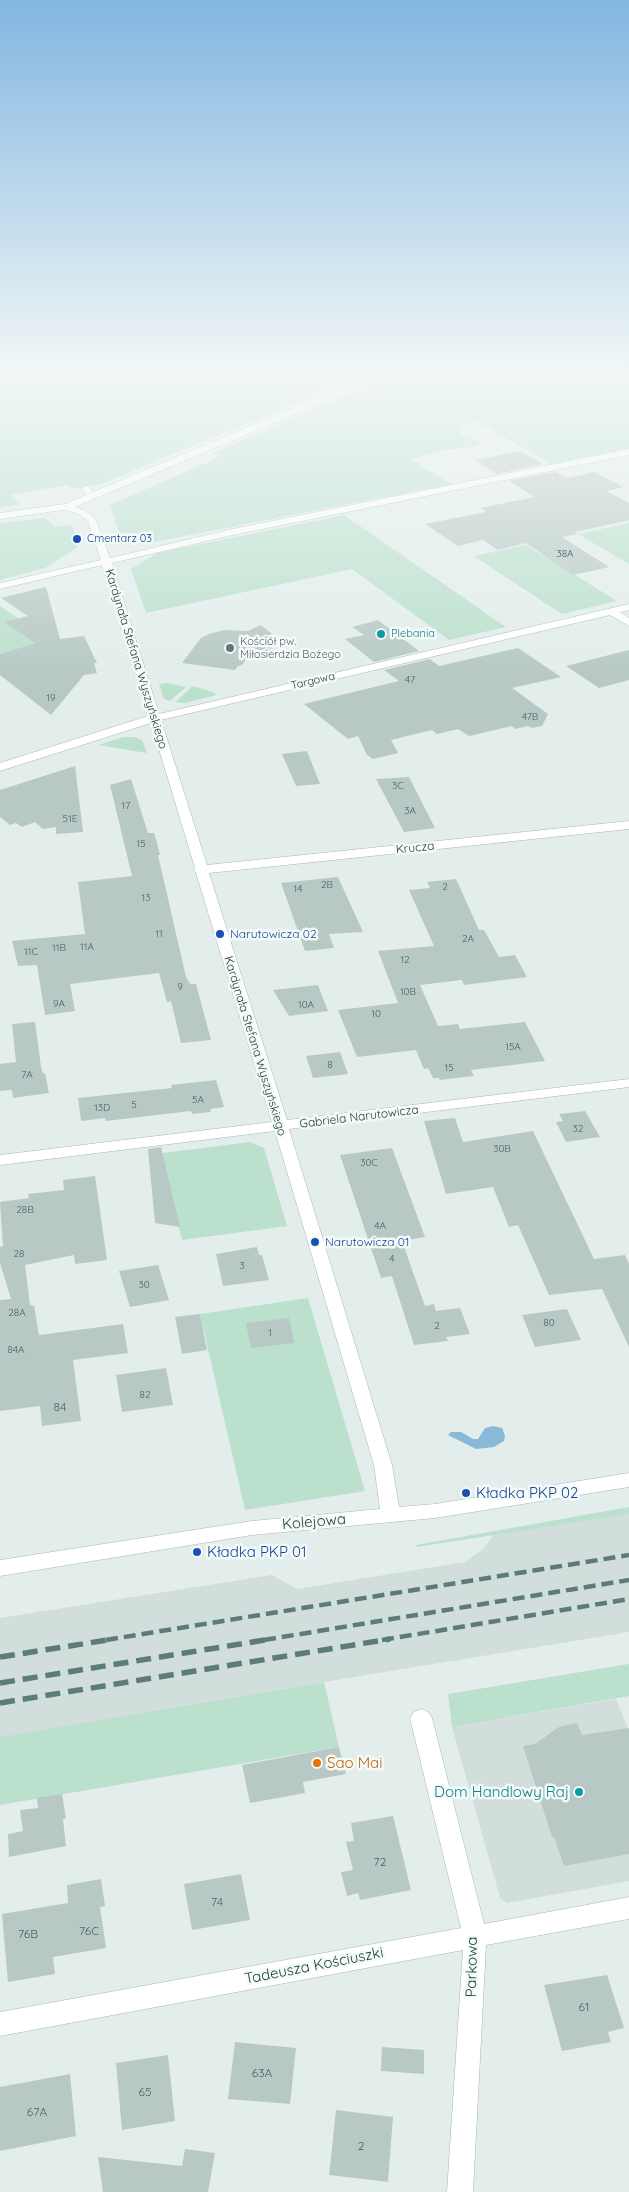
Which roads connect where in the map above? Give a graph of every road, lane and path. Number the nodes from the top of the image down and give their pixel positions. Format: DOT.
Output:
graph roads {
  1 [pos="145,470"];
  2 [pos="537,470"];
  3 [pos="68,507"];
  4 [pos="0,516"];
  5 [pos="106,561"];
  6 [pos="0,586"];
  7 [pos="629,607"];
  8 [pos="611,611"];
  9 [pos="629,623"];
  10 [pos="155,718"];
  11 [pos="0,767"];
  12 [pos="629,825"];
  13 [pos="200,870"];
  14 [pos="629,1083"];
  15 [pos="280,1127"];
  16 [pos="0,1160"];
  17 [pos="629,1480"];
  18 [pos="391,1515"];
  19 [pos="0,1568"];
  20 [pos="421,1718"];
  21 [pos="629,1908"];
  22 [pos="474,1936"];
  23 [pos="0,2024"];
  24 [pos="460,2192"];
  1 -- 3 [label="street"];
  2 -- 5 [label="street"];
  3 -- 4 [label="street"];
  3 -- 5 [label="street, Kardynała Stefana Wyszyńskiego"];
  5 -- 6 [label="street"];
  5 -- 10 [label="street, Kardynała Stefana Wyszyńskiego"];
  7 -- 8 [label="street, Targowa"];
  8 -- 9 [label="street"];
  8 -- 10 [label="street, Targowa"];
  10 -- 11 [label="street, Targowa"];
  10 -- 13 [label="street, Kardynała Stefana Wyszyńskiego"];
  12 -- 13 [label="street, Krucza"];
  13 -- 15 [label="street, Kardynała Stefana Wyszyńskiego"];
  14 -- 15 [label="street, Gabriela Narutowicza"];
  15 -- 16 [label="street, Gabriela Narutowicza"];
  15 -- 18 [label="street, Kardynała Stefana Wyszyńskiego"];
  17 -- 18 [label="street, Kolejowa"];
  18 -- 19 [label="street, Kolejowa"];
  20 -- 22 [label="street, Parkowa"];
  21 -- 22 [label="street, Tadeusza Kościuszki"];
  22 -- 23 [label="street, Tadeusza Kościuszki"];
  22 -- 24 [label="street, Parkowa"];
}
